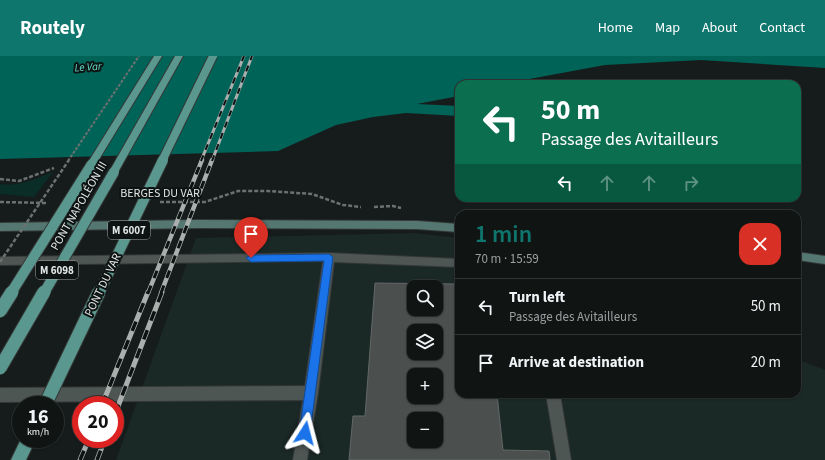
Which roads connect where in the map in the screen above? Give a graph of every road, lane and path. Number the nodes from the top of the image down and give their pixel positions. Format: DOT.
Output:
graph roads {
  1 [pos="139,56"];
  2 [pos="158,56"];
  3 [pos="179,56"];
  4 [pos="213,56"];
  5 [pos="54,168"];
  6 [pos="0,178"];
  7 [pos="0,202"];
  8 [pos="158,202"];
  9 [pos="48,203"];
  10 [pos="373,207"];
  11 [pos="366,208"];
  12 [pos="406,209"];
  13 [pos="0,227"];
  14 [pos="455,228"];
  15 [pos="329,257"];
  16 [pos="801,257"];
  17 [pos="825,260"];
  18 [pos="0,262"];
  19 [pos="455,263"];
  20 [pos="0,311"];
  21 [pos="0,368"];
  22 [pos="311,393"];
  23 [pos="0,395"];
  24 [pos="49,396"];
  25 [pos="554,398"];
  26 [pos="24,448"];
  27 [pos="18,460"];
  28 [pos="300,460"];
  29 [pos="564,460"];
  1 -- 18 [label="path, bridge"];
  2 -- 20 [label="main road, PONT NAPOLÉON III / M 6098, bridge"];
  3 -- 21 [label="main road, PONT NAPOLÉON III / M 6098, bridge"];
  4 -- 24 [label="main road, PONT DU VAR / M 6007, bridge"];
  5 -- 6 [label="path"];
  7 -- 9 [label="path"];
  8 -- 11 [label="path, BERGES DU VAR"];
  10 -- 12 [label="path"];
  13 -- 14 [label="main road"];
  15 -- 18 [label="street"];
  15 -- 19 [label="street"];
  15 -- 22 [label="street"];
  16 -- 17 [label="main road"];
  22 -- 23 [label="street"];
  22 -- 28 [label="street"];
  25 -- 29 [label="street"];
  26 -- 27 [label="main road"];
}
